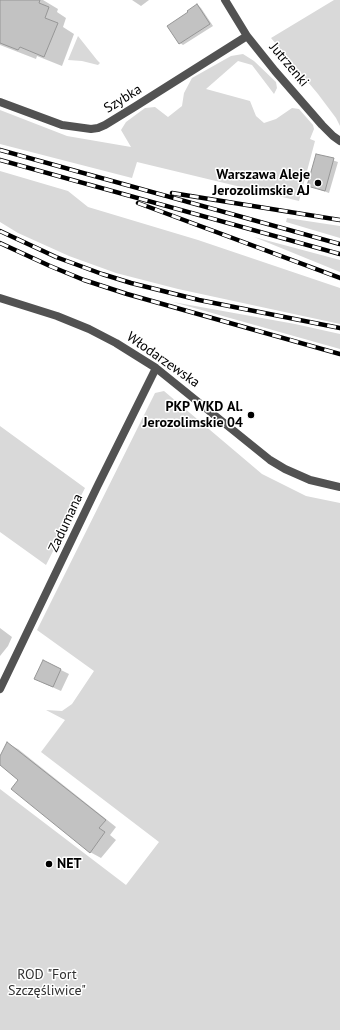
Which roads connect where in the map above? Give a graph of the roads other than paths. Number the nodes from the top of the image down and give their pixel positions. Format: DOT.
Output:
graph roads {
  1 [pos="225,0"];
  2 [pos="247,36"];
  3 [pos="0,102"];
  4 [pos="340,141"];
  5 [pos="0,298"];
  6 [pos="156,368"];
  7 [pos="340,487"];
  8 [pos="0,689"];
  1 -- 2 [label="street, Jutrzenki"];
  2 -- 3 [label="street, Szybka"];
  2 -- 4 [label="street, Jutrzenki"];
  5 -- 6 [label="street, Włodarzewska"];
  6 -- 7 [label="street, Włodarzewska"];
  6 -- 8 [label="street, Zadumana"];
}
